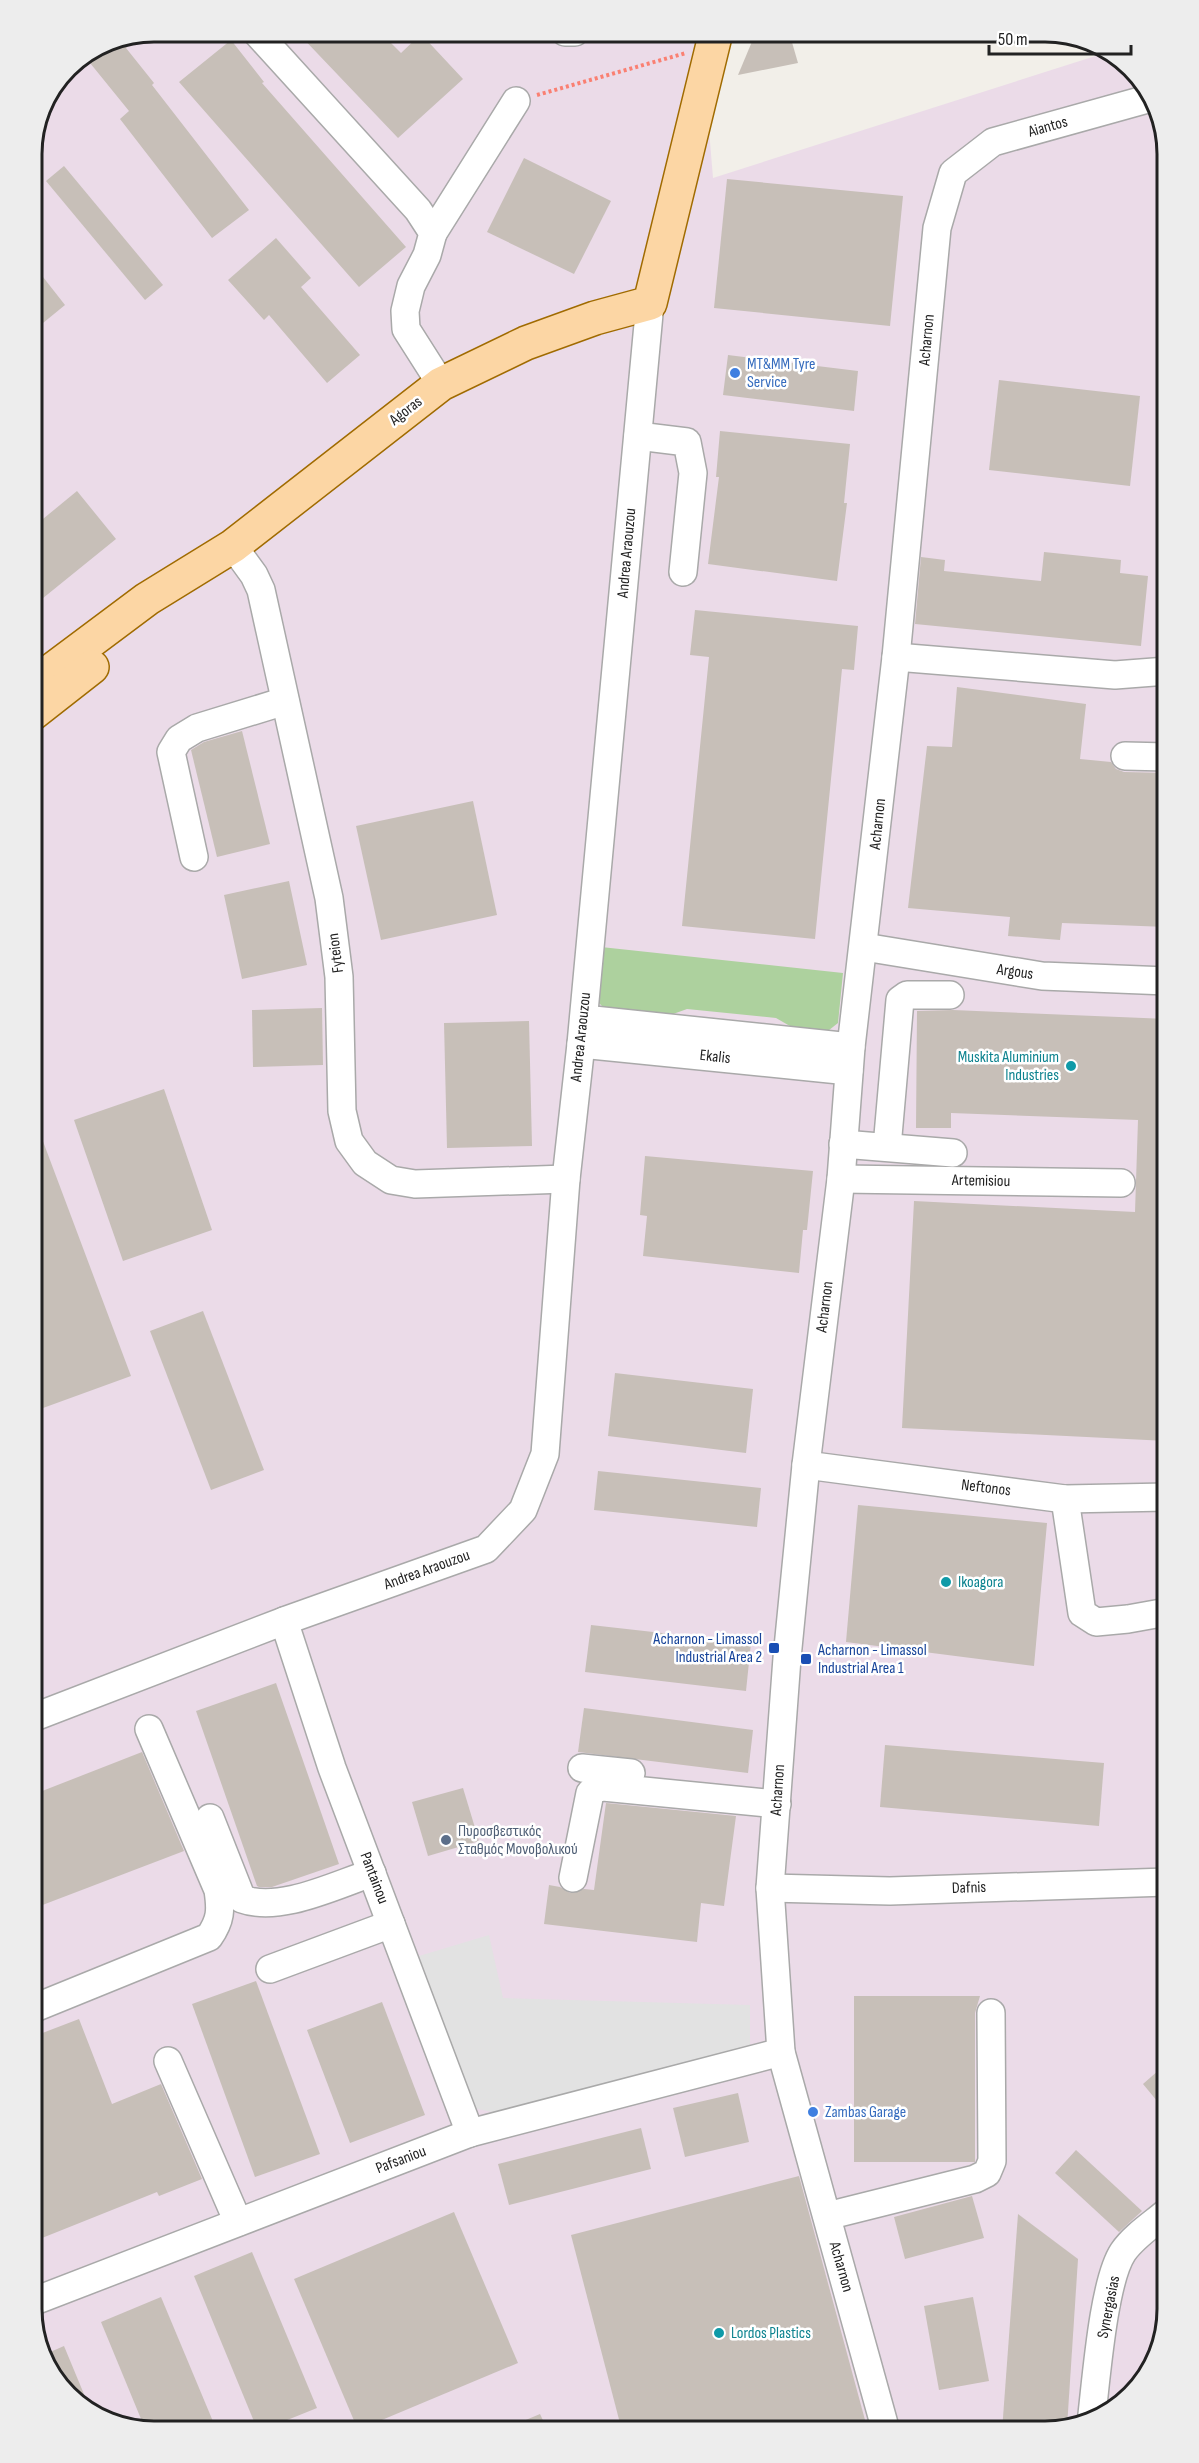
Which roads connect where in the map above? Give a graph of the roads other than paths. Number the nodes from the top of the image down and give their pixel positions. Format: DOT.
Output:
graph roads {
  1 [pos="265,42"];
  2 [pos="713,42"];
  3 [pos="1143,100"];
  4 [pos="516,101"];
  5 [pos="953,173"];
  6 [pos="433,233"];
  7 [pos="650,303"];
  8 [pos="441,384"];
  9 [pos="638,436"];
  10 [pos="233,546"];
  11 [pos="683,572"];
  12 [pos="192,573"];
  13 [pos="897,657"];
  14 [pos="1157,672"];
  15 [pos="42,678"];
  16 [pos="285,701"];
  17 [pos="42,706"];
  18 [pos="1125,756"];
  19 [pos="1157,757"];
  20 [pos="194,857"];
  21 [pos="864,947"];
  22 [pos="1157,981"];
  23 [pos="950,994"];
  24 [pos="582,1031"];
  25 [pos="850,1059"];
  26 [pos="843,1144"];
  27 [pos="887,1147"];
  28 [pos="953,1153"];
  29 [pos="566,1179"];
  30 [pos="841,1179"];
  31 [pos="1121,1183"];
  32 [pos="806,1465"];
  33 [pos="1157,1497"];
  34 [pos="1065,1499"];
  35 [pos="1157,1614"];
  36 [pos="284,1621"];
  37 [pos="42,1714"];
  38 [pos="149,1729"];
  39 [pos="582,1768"];
  40 [pos="778,1796"];
  41 [pos="210,1818"];
  42 [pos="372,1873"];
  43 [pos="573,1878"];
  44 [pos="1157,1882"];
  45 [pos="770,1888"];
  46 [pos="391,1924"];
  47 [pos="270,1969"];
  48 [pos="42,2005"];
  49 [pos="991,2013"];
  50 [pos="781,2052"];
  51 [pos="168,2061"];
  52 [pos="470,2133"];
  53 [pos="826,2216"];
  54 [pos="1157,2220"];
  55 [pos="238,2222"];
  56 [pos="42,2298"];
  57 [pos="1093,2411"];
  58 [pos="883,2421"];
  1 -- 6 [label="street"];
  2 -- 7 [label="main road, Andrea Araouzou"];
  3 -- 5 [label="street, Aiantos"];
  4 -- 6 [label="street"];
  5 -- 13 [label="street, Acharnon"];
  6 -- 8 [label="street"];
  7 -- 8 [label="main road, Agoras"];
  7 -- 9 [label="street, Andrea Araouzou"];
  8 -- 10 [label="main road, Agoras"];
  9 -- 11 [label="street"];
  9 -- 24 [label="street, Andrea Araouzou"];
  10 -- 12 [label="main road, Agoras"];
  10 -- 16 [label="street, Fyteion"];
  12 -- 15 [label="main road, Agoras"];
  12 -- 17 [label="main road, Agoras"];
  13 -- 14 [label="street"];
  13 -- 21 [label="street, Acharnon"];
  16 -- 20 [label="street"];
  16 -- 29 [label="street, Fyteion"];
  18 -- 19 [label="street"];
  21 -- 22 [label="street, Argous"];
  21 -- 25 [label="street, Acharnon"];
  23 -- 27 [label="street"];
  24 -- 25 [label="street, Ekalis"];
  24 -- 29 [label="street, Andrea Araouzou"];
  25 -- 26 [label="street, Acharnon"];
  26 -- 27 [label="street"];
  26 -- 30 [label="street, Acharnon"];
  27 -- 28 [label="street"];
  29 -- 36 [label="street, Andrea Araouzou"];
  30 -- 31 [label="street, Artemisiou"];
  30 -- 32 [label="street, Acharnon"];
  32 -- 34 [label="street, Neftonos"];
  32 -- 40 [label="street, Acharnon"];
  33 -- 34 [label="street, Neftonos"];
  34 -- 35 [label="street"];
  36 -- 37 [label="street, Andrea Araouzou"];
  36 -- 42 [label="street, Pantainou"];
  38 -- 48 [label="street"];
  39 -- 40 [label="street"];
  40 -- 43 [label="street"];
  40 -- 45 [label="street, Acharnon"];
  41 -- 42 [label="street"];
  42 -- 46 [label="street, Pantainou"];
  44 -- 45 [label="street, Dafnis"];
  45 -- 50 [label="street, Acharnon"];
  46 -- 47 [label="street"];
  46 -- 52 [label="street, Pantainou"];
  49 -- 53 [label="street"];
  50 -- 52 [label="street, Pafsaniou"];
  50 -- 53 [label="street, Acharnon"];
  51 -- 55 [label="street"];
  52 -- 55 [label="street, Pafsaniou"];
  53 -- 58 [label="street, Acharnon"];
  54 -- 57 [label="street, Synergasias"];
  55 -- 56 [label="street, Pafsaniou"];
}
